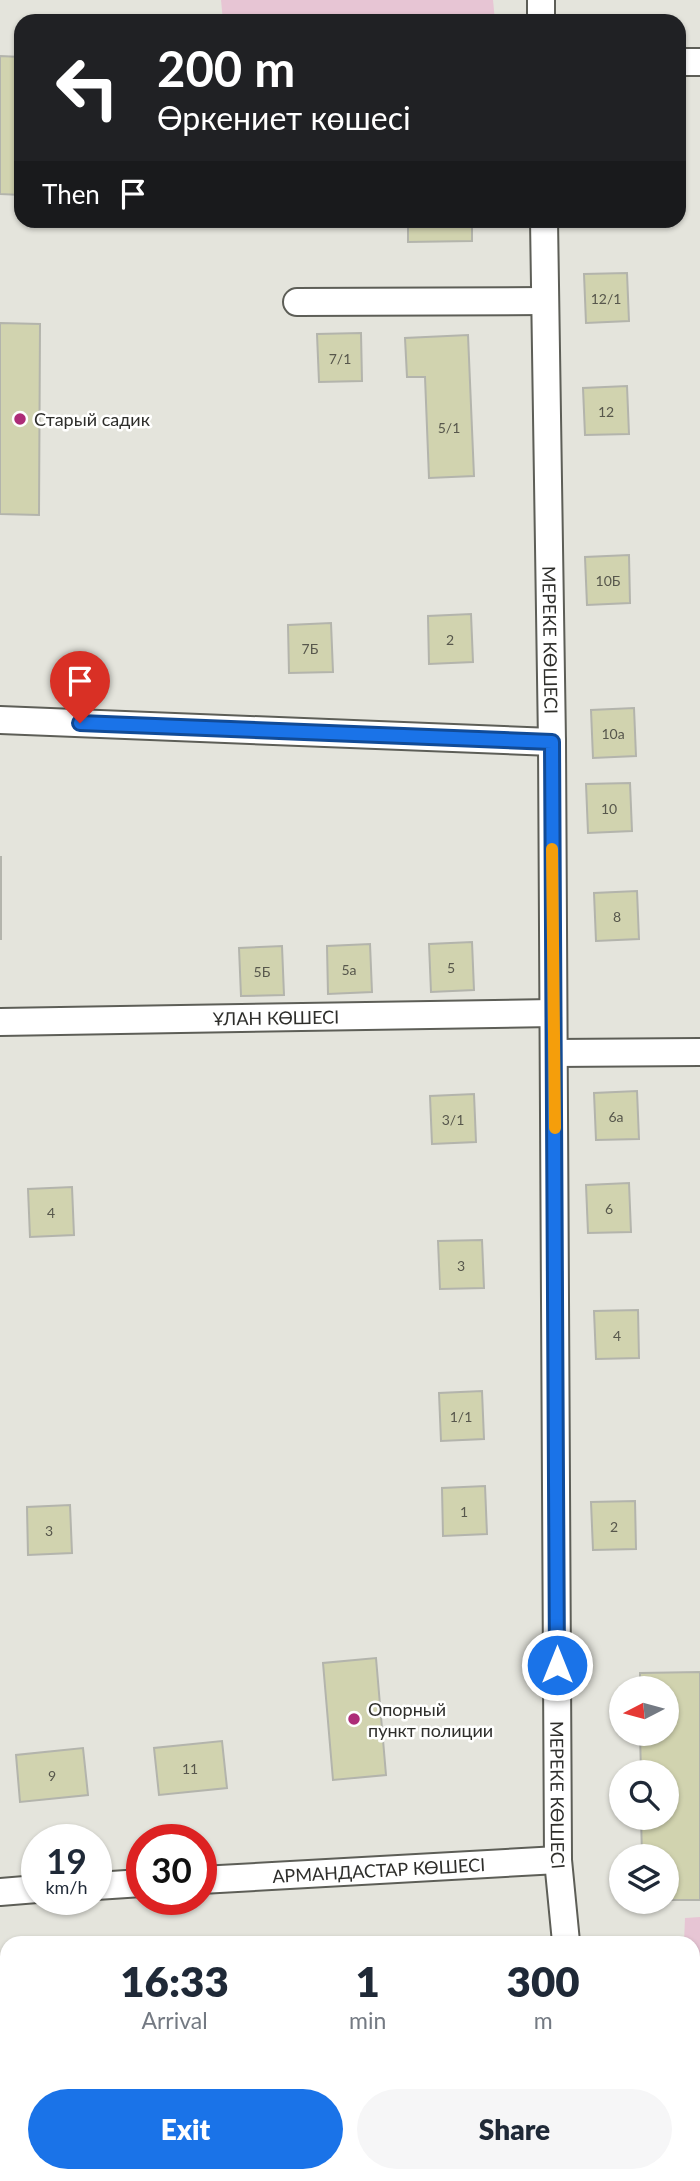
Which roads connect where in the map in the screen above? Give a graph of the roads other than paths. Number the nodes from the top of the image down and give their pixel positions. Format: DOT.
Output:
graph roads {
  1 [pos="544,228"];
  2 [pos="545,301"];
  3 [pos="297,302"];
  4 [pos="0,720"];
  5 [pos="552,742"];
  6 [pos="554,1013"];
  7 [pos="0,1022"];
  8 [pos="700,1052"];
  9 [pos="554,1053"];
  10 [pos="558,1860"];
  11 [pos="217,1879"];
  12 [pos="21,1890"];
  13 [pos="0,1892"];
  14 [pos="565,1936"];
  1 -- 2 [label="street, МЕРЕКЕ КӨШЕСІ"];
  2 -- 3 [label="street"];
  2 -- 5 [label="street, МЕРЕКЕ КӨШЕСІ"];
  4 -- 5 [label="street"];
  5 -- 6 [label="street, МЕРЕКЕ КӨШЕСІ"];
  6 -- 7 [label="street, ҰЛАН КӨШЕСІ"];
  6 -- 9 [label="street, МЕРЕКЕ КӨШЕСІ"];
  8 -- 9 [label="street"];
  9 -- 10 [label="street, МЕРЕКЕ КӨШЕСІ"];
  10 -- 11 [label="street, АРМАНДАСТАР КӨШЕСІ"];
  10 -- 14 [label="street, МЕРЕКЕ КӨШЕСІ"];
  12 -- 13 [label="street"];
}
